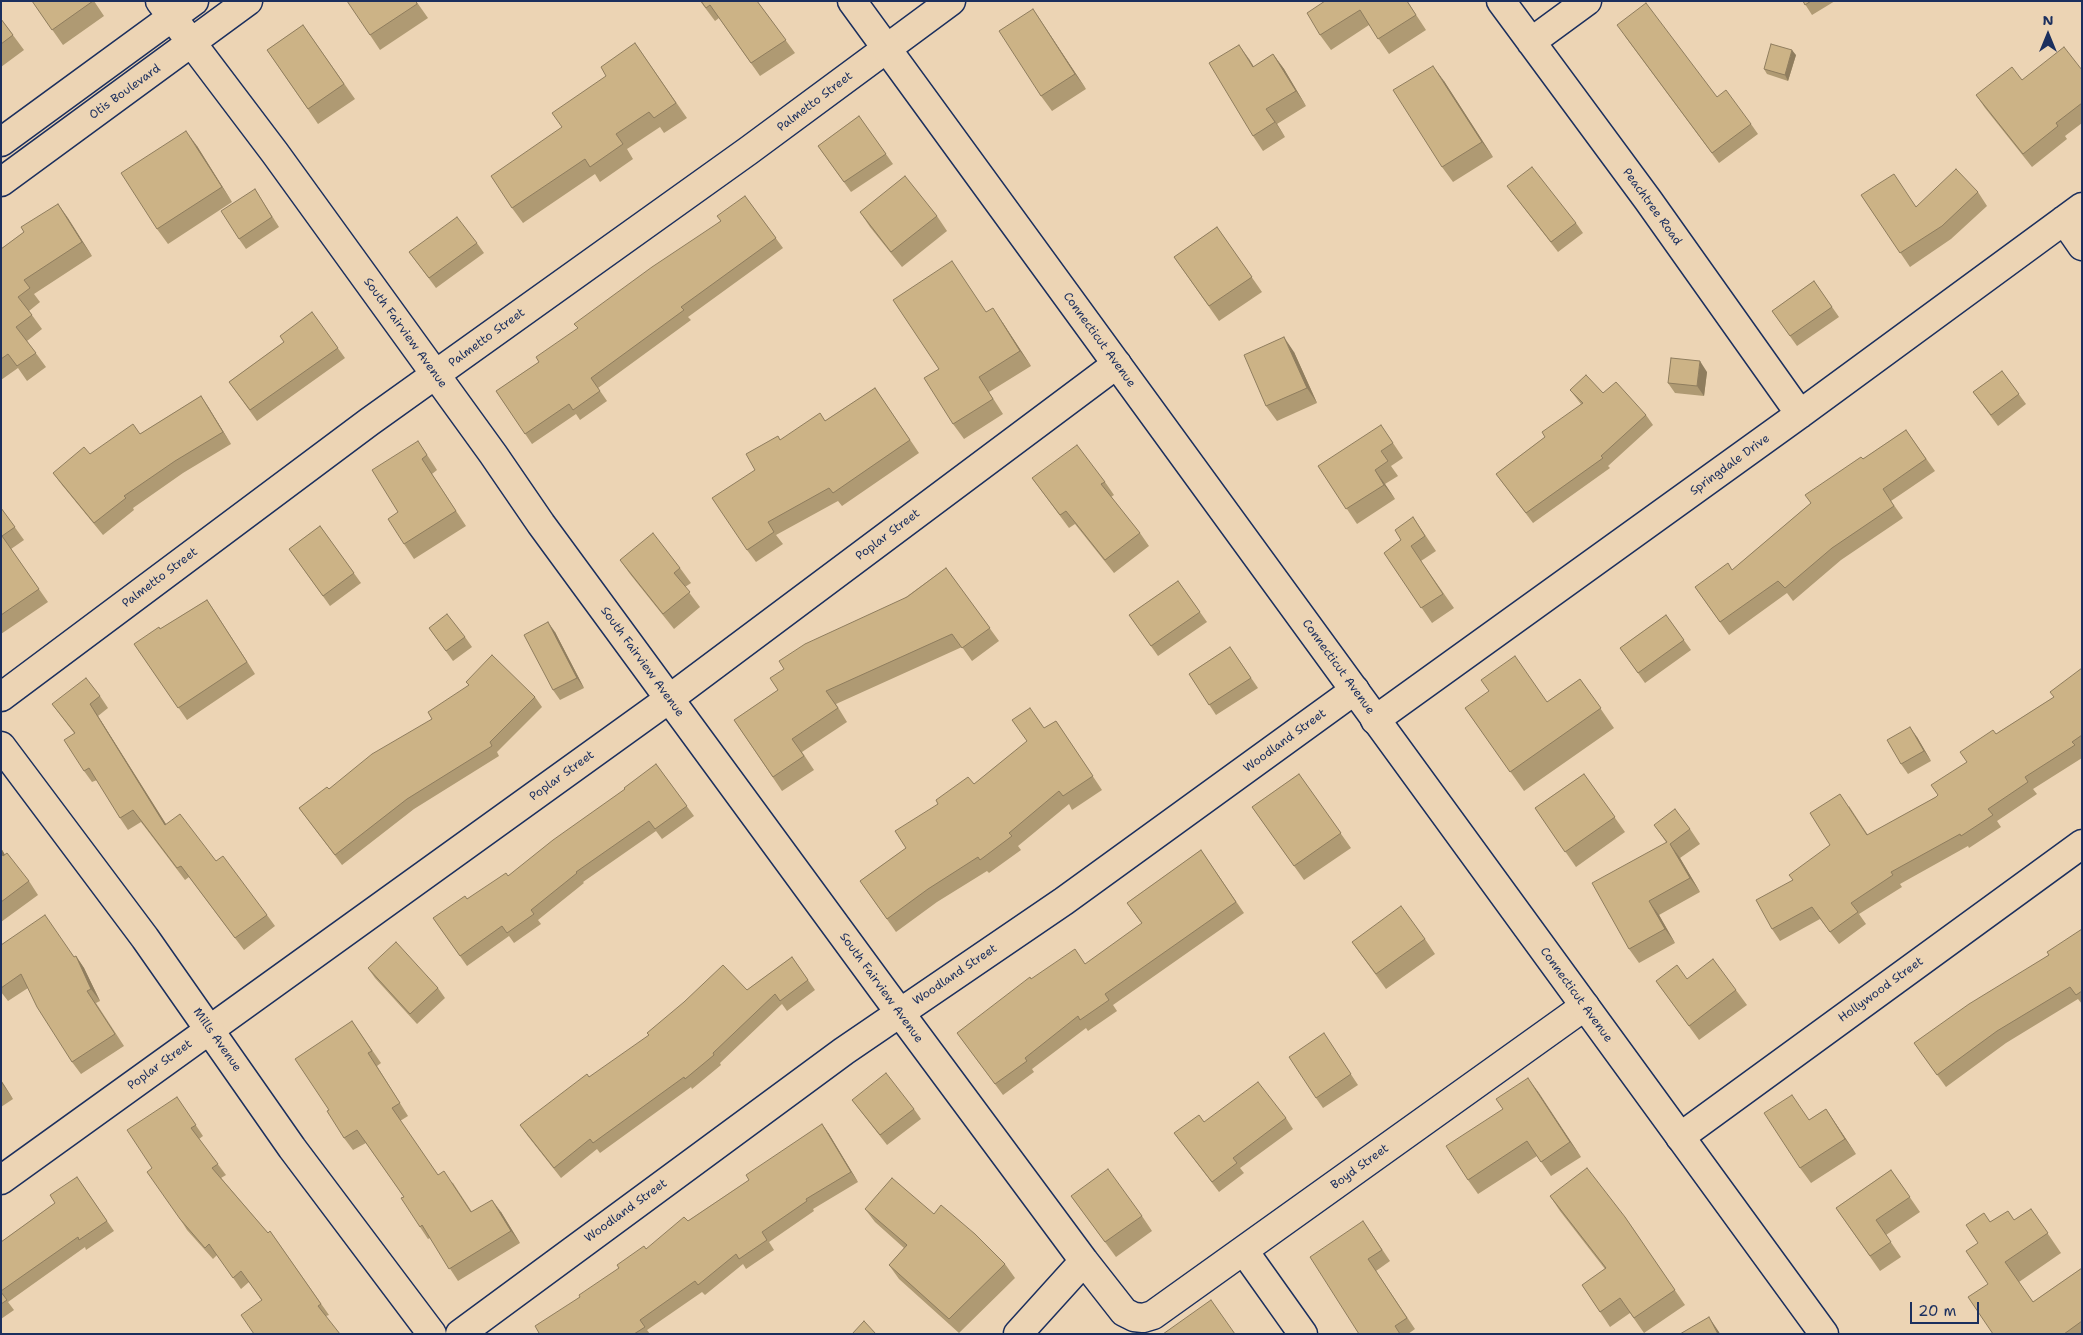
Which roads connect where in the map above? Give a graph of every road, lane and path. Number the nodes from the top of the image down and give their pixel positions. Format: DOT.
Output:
graph roads {
  1 [pos="194,1"];
  2 [pos="248,1"];
  3 [pos="852,1"];
  4 [pos="951,1"];
  5 [pos="1501,1"];
  6 [pos="1587,1"];
  7 [pos="166,9"];
  8 [pos="1531,42"];
  9 [pos="192,43"];
  10 [pos="887,49"];
  11 [pos="1,142"];
  12 [pos="1,182"];
  13 [pos="2073,214"];
  14 [pos="2082,246"];
  15 [pos="1117,364"];
  16 [pos="436,375"];
  17 [pos="1800,414"];
  18 [pos="1355,690"];
  19 [pos="1,697"];
  20 [pos="669,699"];
  21 [pos="1375,720"];
  22 [pos="1,746"];
  23 [pos="2082,844"];
  24 [pos="1585,1006"];
  25 [pos="900,1013"];
  26 [pos="209,1029"];
  27 [pos="1680,1137"];
  28 [pos="1,1180"];
  29 [pos="1244,1251"];
  30 [pos="1084,1261"];
  31 [pos="1131,1315"];
  32 [pos="432,1334"];
  33 [pos="460,1334"];
  34 [pos="1018,1334"];
  35 [pos="1303,1334"];
  36 [pos="1824,1334"];
  1 -- 7 [label="street"];
  2 -- 9 [label="street, Otis Boulevard"];
  3 -- 10 [label="street, Connecticut Avenue"];
  4 -- 10 [label="street, Palmetto Street"];
  5 -- 8 [label="street, Peachtree Road"];
  6 -- 8 [label="street"];
  7 -- 9 [label="street, South Fairview Avenue"];
  7 -- 11 [label="street"];
  8 -- 17 [label="street, Peachtree Road"];
  9 -- 12 [label="street, Otis Boulevard"];
  9 -- 16 [label="street, South Fairview Avenue"];
  10 -- 15 [label="street, Connecticut Avenue"];
  10 -- 16 [label="street, Palmetto Street"];
  13 -- 14 [label="street"];
  13 -- 17 [label="street, Springdale Drive"];
  15 -- 18 [label="street, Connecticut Avenue"];
  15 -- 20 [label="street, Poplar Street"];
  16 -- 19 [label="street, Palmetto Street"];
  16 -- 20 [label="street, South Fairview Avenue"];
  17 -- 21 [label="street, Springdale Drive"];
  18 -- 21 [label="street, Connecticut Avenue"];
  18 -- 25 [label="street, Woodland Street"];
  20 -- 25 [label="street, South Fairview Avenue"];
  20 -- 26 [label="street, Poplar Street"];
  21 -- 24 [label="street, Connecticut Avenue"];
  22 -- 26 [label="street, Mills Avenue"];
  23 -- 27 [label="street, Hollywood Street"];
  24 -- 27 [label="street, Connecticut Avenue"];
  24 -- 29 [label="street, Boyd Street"];
  25 -- 30 [label="street, South Fairview Avenue"];
  25 -- 33 [label="street, Woodland Street"];
  26 -- 28 [label="street, Poplar Street"];
  26 -- 32 [label="street, Mills Avenue"];
  27 -- 36 [label="street, Connecticut Avenue"];
  29 -- 31 [label="street, Boyd Street"];
  29 -- 35 [label="street"];
  30 -- 31 [label="street, South Fairview Avenue"];
  30 -- 34 [label="street"];
}
